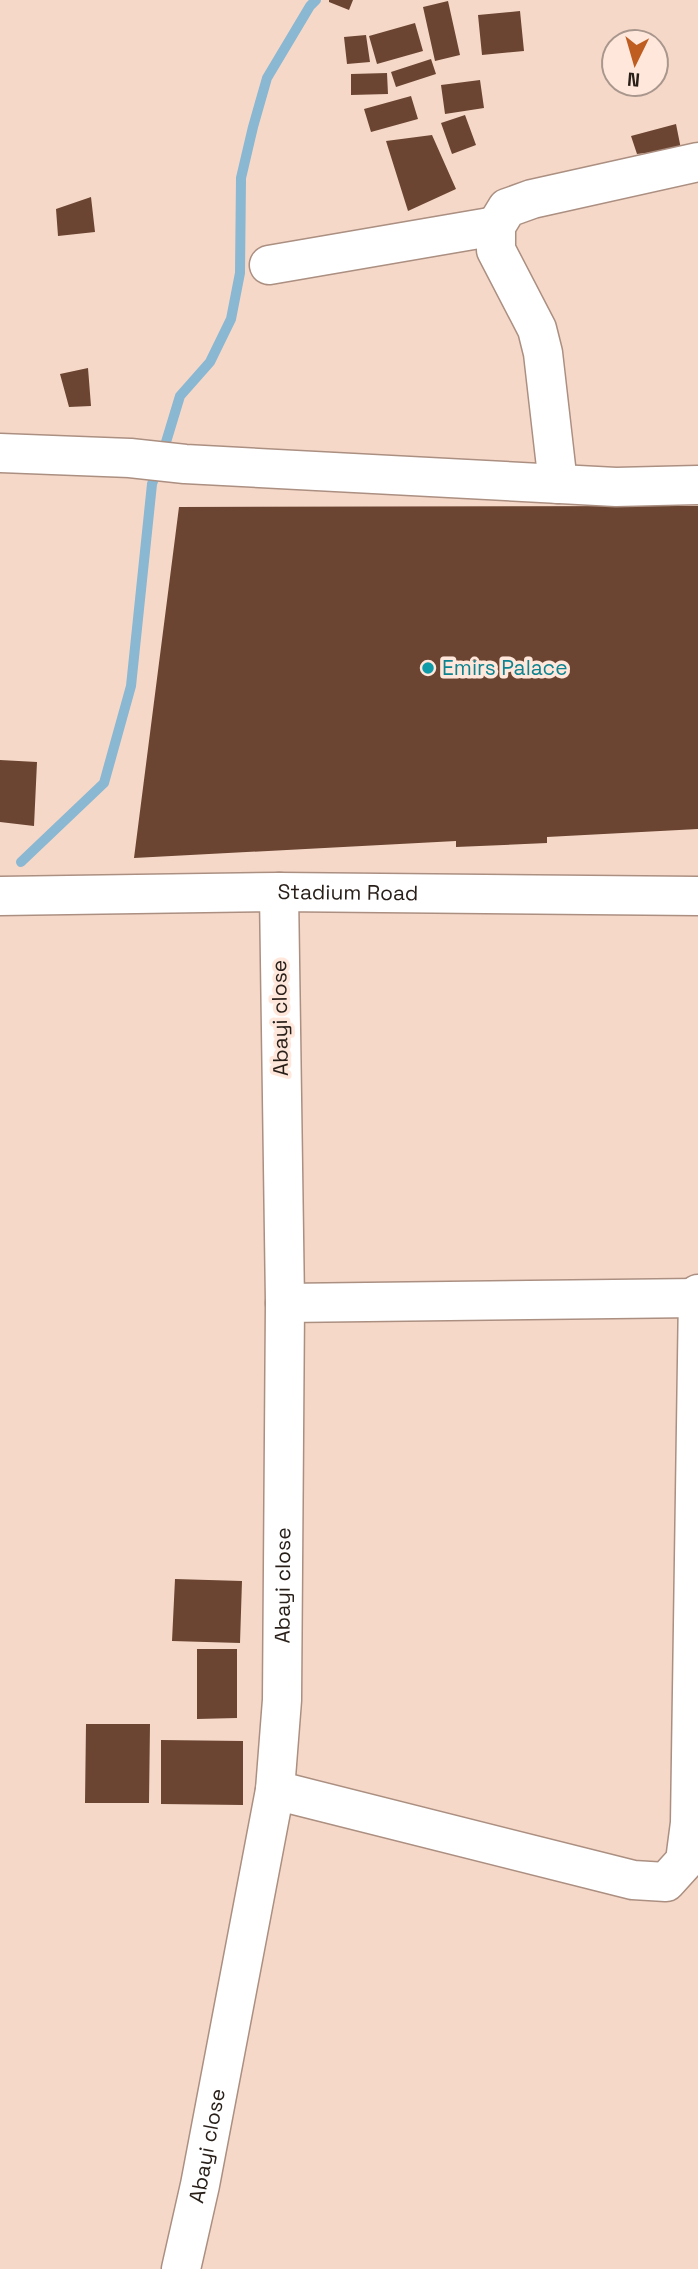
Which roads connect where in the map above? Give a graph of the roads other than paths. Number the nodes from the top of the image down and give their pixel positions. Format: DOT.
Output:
graph roads {
  1 [pos="698,162"];
  2 [pos="496,226"];
  3 [pos="269,265"];
  4 [pos="0,453"];
  5 [pos="558,484"];
  6 [pos="698,485"];
  7 [pos="279,891"];
  8 [pos="0,896"];
  9 [pos="698,896"];
  10 [pos="698,1296"];
  11 [pos="285,1303"];
  12 [pos="275,1790"];
  13 [pos="181,2269"];
  1 -- 2 [label="street"];
  2 -- 3 [label="street"];
  2 -- 5 [label="street"];
  4 -- 5 [label="street"];
  5 -- 6 [label="street"];
  7 -- 8 [label="street, Stadium Road"];
  7 -- 9 [label="street, Stadium Road"];
  7 -- 11 [label="street, Abayi close"];
  10 -- 11 [label="street"];
  10 -- 12 [label="street"];
  11 -- 12 [label="street, Abayi close"];
  12 -- 13 [label="street, Abayi close"];
}
